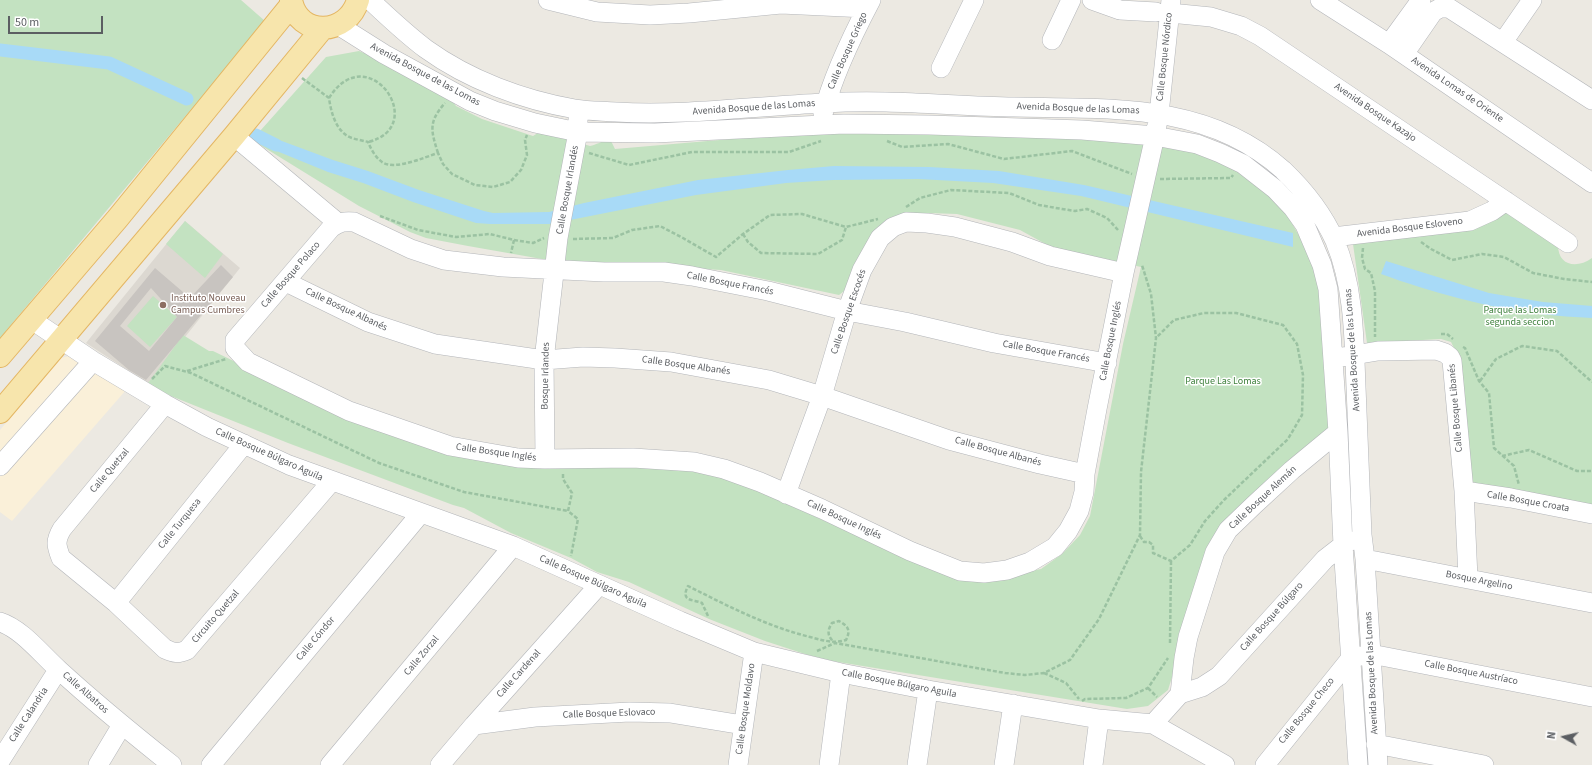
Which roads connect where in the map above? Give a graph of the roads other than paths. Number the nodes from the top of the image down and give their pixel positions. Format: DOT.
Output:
graph roads {
  1 [pos="358,0"];
  2 [pos="370,0"];
  3 [pos="548,0"];
  4 [pos="974,0"];
  5 [pos="1071,0"];
  6 [pos="1092,0"];
  7 [pos="1309,0"];
  8 [pos="1320,0"];
  9 [pos="1421,0"];
  10 [pos="1532,0"];
  11 [pos="291,2"];
  12 [pos="782,2"];
  13 [pos="869,4"];
  14 [pos="1445,4"];
  15 [pos="692,7"];
  16 [pos="1166,8"];
  17 [pos="330,27"];
  18 [pos="401,28"];
  19 [pos="1052,40"];
  20 [pos="1503,42"];
  21 [pos="1397,49"];
  22 [pos="384,54"];
  23 [pos="940,68"];
  24 [pos="1590,95"];
  25 [pos="826,102"];
  26 [pos="932,104"];
  27 [pos="577,110"];
  28 [pos="1159,114"];
  29 [pos="929,125"];
  30 [pos="822,132"];
  31 [pos="234,136"];
  32 [pos="1155,136"];
  33 [pos="577,140"];
  34 [pos="1592,183"];
  35 [pos="1506,201"];
  36 [pos="118,218"];
  37 [pos="346,222"];
  38 [pos="1334,237"];
  39 [pos="145,241"];
  40 [pos="1568,243"];
  41 [pos="555,269"];
  42 [pos="1124,273"];
  43 [pos="286,282"];
  44 [pos="847,311"];
  45 [pos="32,320"];
  46 [pos="61,340"];
  47 [pos="237,347"];
  48 [pos="1354,355"];
  49 [pos="0,356"];
  50 [pos="1333,358"];
  51 [pos="544,360"];
  52 [pos="93,361"];
  53 [pos="1106,363"];
  54 [pos="822,396"];
  55 [pos="165,404"];
  56 [pos="0,412"];
  57 [pos="1338,432"];
  58 [pos="244,444"];
  59 [pos="554,459"];
  60 [pos="0,466"];
  61 [pos="1085,474"];
  62 [pos="331,482"];
  63 [pos="1464,491"];
  64 [pos="786,494"];
  65 [pos="421,513"];
  66 [pos="1592,514"];
  67 [pos="1362,535"];
  68 [pos="57,538"];
  69 [pos="1343,545"];
  70 [pos="513,546"];
  71 [pos="1365,559"];
  72 [pos="1468,578"];
  73 [pos="599,585"];
  74 [pos="1590,599"];
  75 [pos="116,603"];
  76 [pos="0,622"];
  77 [pos="754,652"];
  78 [pos="1371,654"];
  79 [pos="1351,658"];
  80 [pos="58,670"];
  81 [pos="841,673"];
  82 [pos="928,690"];
  83 [pos="1180,694"];
  84 [pos="1592,697"];
  85 [pos="1013,704"];
  86 [pos="1099,719"];
  87 [pos="1153,724"];
  88 [pos="122,725"];
  89 [pos="474,725"];
  90 [pos="743,725"];
  91 [pos="1376,744"];
  92 [pos="0,761"];
  93 [pos="98,765"];
  94 [pos="172,765"];
  95 [pos="211,765"];
  96 [pos="330,765"];
  97 [pos="440,765"];
  98 [pos="738,765"];
  99 [pos="828,765"];
  100 [pos="916,765"];
  101 [pos="1004,765"];
  102 [pos="1093,765"];
  103 [pos="1225,765"];
  104 [pos="1264,765"];
  105 [pos="1358,765"];
  106 [pos="1378,765"];
  107 [pos="1484,765"];
  1 -- 17 [label="main road"];
  2 -- 18 [label="street, Avenida Bosque de las Lomas"];
  3 -- 15 [label="street"];
  4 -- 23 [label="street"];
  5 -- 19 [label="street"];
  6 -- 16 [label="street, Avenida Bosque Kazajo"];
  7 -- 8 [label="street"];
  8 -- 21 [label="street, Avenida Lomas de Oriente"];
  9 -- 21 [label="street"];
  10 -- 20 [label="street"];
  11 -- 17 [label="main road"];
  11 -- 36 [label="main road"];
  12 -- 13 [label="street"];
  12 -- 15 [label="street"];
  13 -- 25 [label="street, Calle Bosque Griego"];
  14 -- 20 [label="street"];
  14 -- 21 [label="street"];
  16 -- 28 [label="street, Calle Bosque Nórdico"];
  16 -- 35 [label="street, Avenida Bosque Kazajo"];
  17 -- 22 [label="street, Avenida Bosque de las Lomas"];
  17 -- 31 [label="main road"];
  18 -- 22 [label="street"];
  18 -- 27 [label="street, Avenida Bosque de las Lomas"];
  20 -- 24 [label="street"];
  21 -- 34 [label="street, Avenida Lomas de Oriente"];
  22 -- 33 [label="street, Avenida Bosque de las Lomas"];
  25 -- 26 [label="street, Avenida Bosque de las Lomas"];
  25 -- 27 [label="street, Avenida Bosque de las Lomas"];
  25 -- 30 [label="street, Calle Bosque Griego"];
  26 -- 28 [label="street, Avenida Bosque de las Lomas"];
  26 -- 29 [label="street"];
  27 -- 33 [label="street, Calle Bosque Irlandés"];
  28 -- 32 [label="street, Calle Bosque Nórdico"];
  28 -- 38 [label="street, Avenida Bosque de las Lomas"];
  29 -- 30 [label="street, Avenida Bosque de las Lomas"];
  29 -- 32 [label="street, Avenida Bosque de las Lomas"];
  30 -- 33 [label="street, Avenida Bosque de las Lomas"];
  31 -- 37 [label="street, Calle Bosque Francés"];
  31 -- 39 [label="main road"];
  32 -- 42 [label="street, Calle Bosque Inglés"];
  32 -- 50 [label="street, Avenida Bosque de las Lomas"];
  33 -- 41 [label="street, Calle Bosque Irlandés"];
  35 -- 38 [label="street, Avenida Bosque Esloveno"];
  35 -- 40 [label="street, Avenida Bosque Kazajo"];
  36 -- 39 [label="main road"];
  36 -- 45 [label="main road"];
  37 -- 41 [label="street, Calle Bosque Francés"];
  37 -- 43 [label="street, Calle Bosque Polaco"];
  38 -- 48 [label="street, Avenida Bosque de las Lomas"];
  39 -- 46 [label="main road"];
  41 -- 44 [label="street, Calle Bosque Francés"];
  41 -- 51 [label="street, Bosque Irlandes"];
  42 -- 44 [label="street, Calle Bosque Escocés"];
  42 -- 53 [label="street, Calle Bosque Inglés"];
  43 -- 47 [label="street, Calle Bosque Polaco"];
  43 -- 51 [label="street, Calle Bosque Albanés"];
  44 -- 53 [label="street, Calle Bosque Francés"];
  44 -- 54 [label="street, Calle Bosque Escocés"];
  45 -- 46 [label="street, Calle Bosque Búlgaro Aguila"];
  45 -- 49 [label="main road"];
  46 -- 52 [label="street, Calle Bosque Búlgaro Aguila"];
  46 -- 56 [label="main road"];
  47 -- 59 [label="street, Calle Bosque Inglés"];
  48 -- 50 [label="street, Calle Bosque Libanés"];
  48 -- 63 [label="street, Calle Bosque Libanés"];
  48 -- 67 [label="street, Avenida Bosque de las Lomas"];
  50 -- 57 [label="street, Avenida Bosque de las Lomas"];
  51 -- 54 [label="street, Calle Bosque Albanés"];
  51 -- 59 [label="street, Bosque Irlandes"];
  52 -- 55 [label="street, Calle Bosque Búlgaro Aguila"];
  52 -- 60 [label="street"];
  53 -- 61 [label="street, Calle Bosque Inglés"];
  54 -- 61 [label="street, Calle Bosque Albanés"];
  54 -- 64 [label="street, Calle Bosque Escocés"];
  55 -- 58 [label="street, Calle Bosque Búlgaro Aguila"];
  55 -- 68 [label="street, Calle Quetzal"];
  57 -- 69 [label="street, Avenida Bosque de las Lomas"];
  57 -- 83 [label="street, Calle Bosque Alemán"];
  58 -- 62 [label="street, Calle Bosque Búlgaro Aguila"];
  58 -- 75 [label="street, Calle Turquesa"];
  59 -- 64 [label="street, Calle Bosque Inglés"];
  61 -- 64 [label="street, Calle Bosque Inglés"];
  62 -- 65 [label="street, Calle Bosque Búlgaro Aguila"];
  62 -- 75 [label="street, Circuito Quetzal"];
  63 -- 66 [label="street, Calle Bosque Croata"];
  63 -- 72 [label="street, Calle Bosque Libanés"];
  65 -- 70 [label="street, Calle Bosque Búlgaro Aguila"];
  65 -- 95 [label="street, Calle Cóndor"];
  67 -- 69 [label="street, Calle Bosque Búlgaro"];
  67 -- 71 [label="street, Avenida Bosque de las Lomas"];
  68 -- 75 [label="street, Circuito Quetzal"];
  69 -- 79 [label="street, Avenida Bosque de las Lomas"];
  69 -- 83 [label="street, Calle Bosque Búlgaro"];
  70 -- 73 [label="street, Calle Bosque Búlgaro Aguila"];
  70 -- 96 [label="street, Calle Zorzal"];
  71 -- 72 [label="street, Bosque Argelino"];
  71 -- 78 [label="street, Avenida Bosque de las Lomas"];
  72 -- 74 [label="street, Bosque Argelino"];
  73 -- 77 [label="street, Calle Bosque Búlgaro Aguila"];
  73 -- 89 [label="street, Calle Cardenal"];
  76 -- 80 [label="street, Calle Albatros"];
  77 -- 81 [label="street, Calle Bosque Búlgaro Aguila"];
  77 -- 90 [label="street, Calle Bosque Moldavo"];
  78 -- 79 [label="street, Calle Bosque Austríaco"];
  78 -- 84 [label="street, Calle Bosque Austríaco"];
  78 -- 91 [label="street, Avenida Bosque de las Lomas"];
  79 -- 104 [label="street, Calle Bosque Checo"];
  79 -- 105 [label="street, Avenida Bosque de las Lomas"];
  80 -- 88 [label="street, Calle Albatros"];
  80 -- 92 [label="street, Calle Calandria"];
  81 -- 82 [label="street, Calle Bosque Búlgaro Aguila"];
  81 -- 99 [label="street"];
  82 -- 85 [label="street, Calle Bosque Búlgaro Aguila"];
  82 -- 100 [label="street"];
  83 -- 87 [label="street"];
  85 -- 86 [label="street, Calle Bosque Búlgaro Aguila"];
  85 -- 101 [label="street"];
  86 -- 87 [label="street, Calle Bosque Búlgaro Aguila"];
  86 -- 102 [label="street"];
  87 -- 103 [label="street"];
  88 -- 93 [label="street"];
  88 -- 94 [label="street, Calle Albatros"];
  89 -- 90 [label="street, Calle Bosque Eslovaco"];
  89 -- 97 [label="street, Calle Cardenal"];
  90 -- 98 [label="street, Calle Bosque Moldavo"];
  91 -- 106 [label="street, Avenida Bosque de las Lomas"];
  91 -- 107 [label="street"];
}
